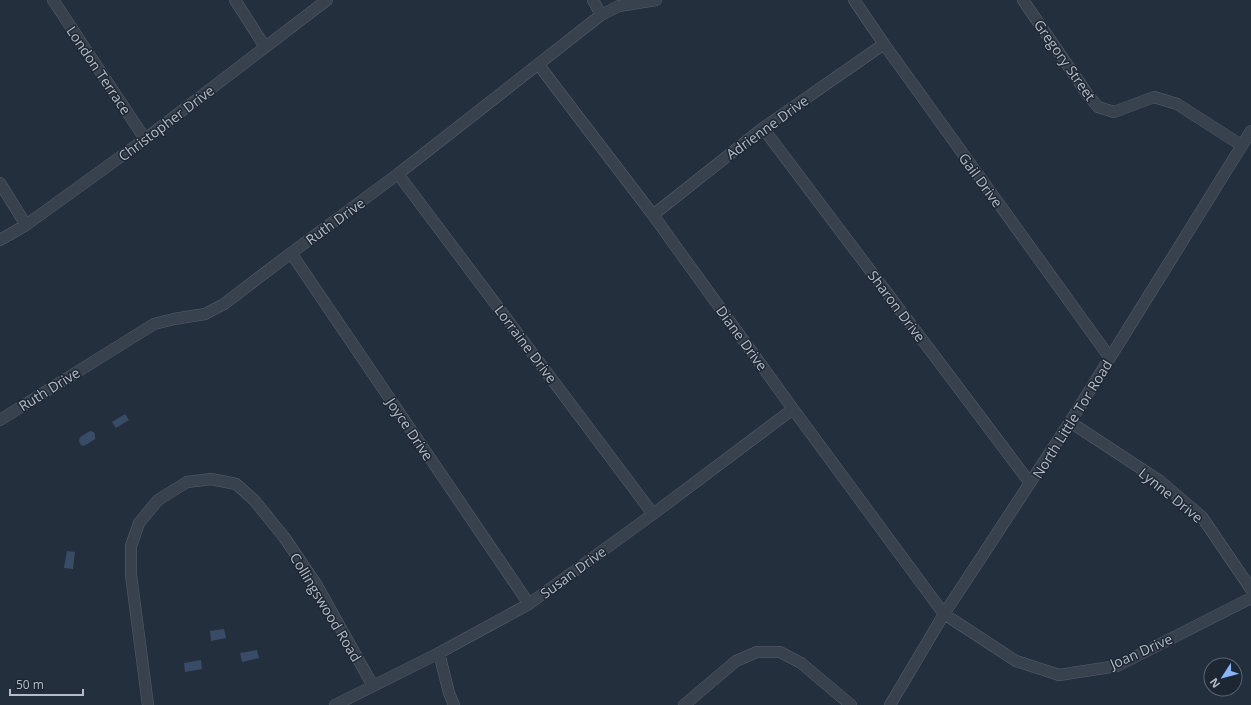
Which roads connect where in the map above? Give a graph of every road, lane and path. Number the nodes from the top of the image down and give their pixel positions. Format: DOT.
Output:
graph roads {
  1 [pos="53,0"];
  2 [pos="235,0"];
  3 [pos="327,0"];
  4 [pos="593,0"];
  5 [pos="656,0"];
  6 [pos="854,0"];
  7 [pos="1023,0"];
  8 [pos="601,15"];
  9 [pos="884,44"];
  10 [pos="265,47"];
  11 [pos="538,64"];
  12 [pos="763,128"];
  13 [pos="1251,130"];
  14 [pos="145,139"];
  15 [pos="1241,145"];
  16 [pos="398,174"];
  17 [pos="0,183"];
  18 [pos="653,215"];
  19 [pos="26,225"];
  20 [pos="0,240"];
  21 [pos="291,253"];
  22 [pos="1110,358"];
  23 [pos="793,409"];
  24 [pos="0,420"];
  25 [pos="1070,422"];
  26 [pos="1030,484"];
  27 [pos="653,514"];
  28 [pos="1251,589"];
  29 [pos="1251,598"];
  30 [pos="529,604"];
  31 [pos="944,614"];
  32 [pos="439,653"];
  33 [pos="373,686"];
  34 [pos="148,705"];
  35 [pos="334,705"];
  36 [pos="454,705"];
  37 [pos="684,705"];
  38 [pos="851,705"];
  39 [pos="890,705"];
  1 -- 14 [label="street, London Terrace"];
  2 -- 10 [label="street"];
  3 -- 10 [label="street, Christopher Drive"];
  4 -- 8 [label="street"];
  5 -- 8 [label="street, Ruth Drive"];
  6 -- 9 [label="street, Gail Drive"];
  7 -- 15 [label="street, Gregory Street"];
  8 -- 11 [label="street, Ruth Drive"];
  9 -- 12 [label="street, Adrienne Drive"];
  9 -- 22 [label="street, Gail Drive"];
  10 -- 14 [label="street, Christopher Drive"];
  11 -- 16 [label="street, Ruth Drive"];
  11 -- 18 [label="street, Diane Drive"];
  12 -- 18 [label="street, Adrienne Drive"];
  12 -- 26 [label="street, Sharon Drive"];
  13 -- 15 [label="street, North Little Tor Road"];
  14 -- 19 [label="street, Christopher Drive"];
  15 -- 22 [label="street, North Little Tor Road"];
  16 -- 21 [label="street, Ruth Drive"];
  16 -- 27 [label="street, Lorraine Drive"];
  17 -- 19 [label="street"];
  18 -- 23 [label="street, Diane Drive"];
  19 -- 20 [label="street, Christopher Drive"];
  21 -- 24 [label="street, Ruth Drive"];
  21 -- 30 [label="street, Joyce Drive"];
  22 -- 25 [label="street, North Little Tor Road"];
  23 -- 27 [label="street, Susan Drive"];
  23 -- 31 [label="street, Diane Drive"];
  25 -- 26 [label="street, North Little Tor Road"];
  25 -- 28 [label="street, Lynne Drive"];
  26 -- 31 [label="street, North Little Tor Road"];
  27 -- 30 [label="street, Susan Drive"];
  29 -- 31 [label="street, Joan Drive"];
  30 -- 32 [label="street, Susan Drive"];
  31 -- 39 [label="street, North Little Tor Road"];
  32 -- 33 [label="street, Susan Drive"];
  32 -- 36 [label="street"];
  33 -- 34 [label="street, Collingswood Road"];
  33 -- 35 [label="street, Susan Drive"];
  37 -- 38 [label="street"];
}
